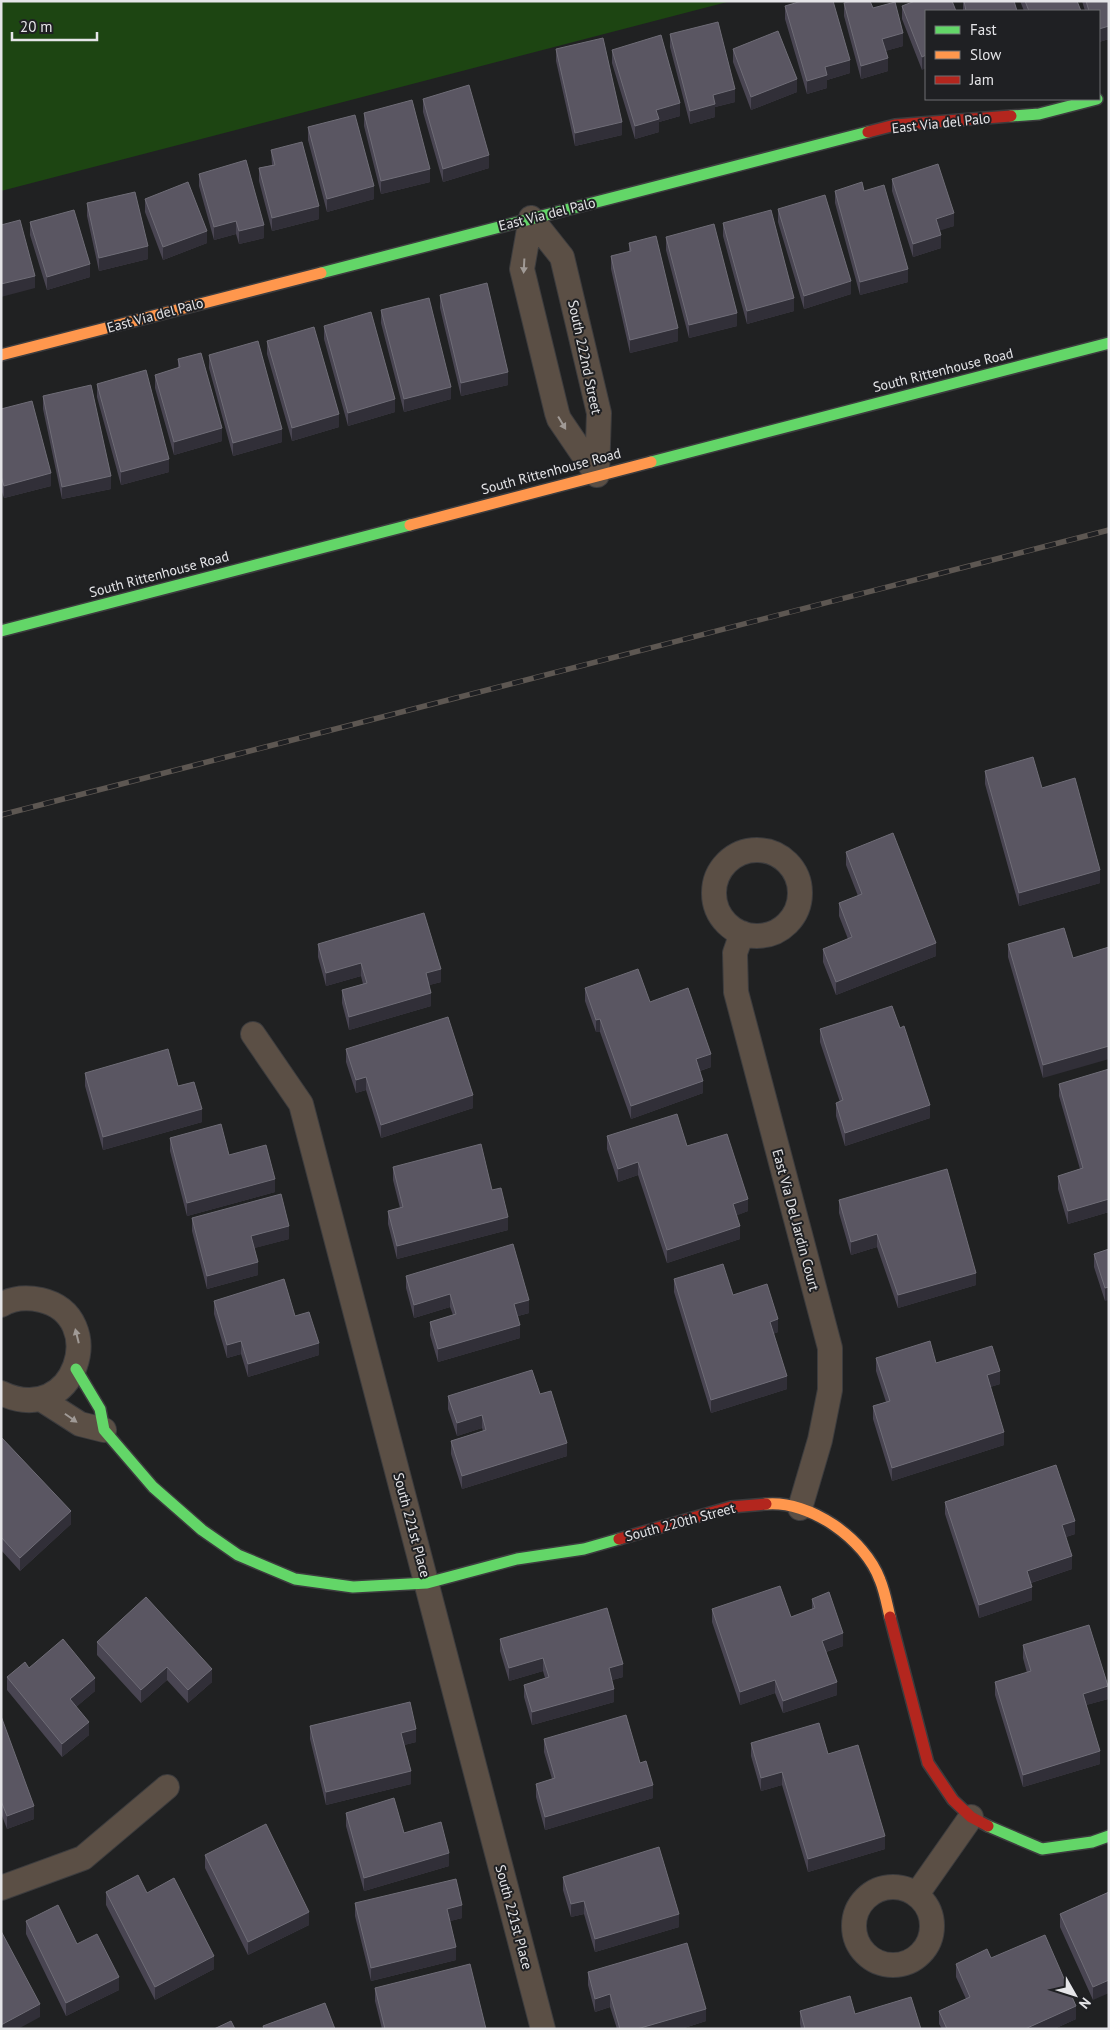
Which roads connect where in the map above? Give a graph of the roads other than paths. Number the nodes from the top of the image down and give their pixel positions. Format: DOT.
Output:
graph roads {
  1 [pos="1091,100"];
  2 [pos="531,218"];
  3 [pos="1109,343"];
  4 [pos="1,355"];
  5 [pos="597,474"];
  6 [pos="1,631"];
  7 [pos="742,933"];
  8 [pos="253,1034"];
  9 [pos="6,1298"];
  10 [pos="76,1369"];
  11 [pos="4,1398"];
  12 [pos="41,1399"];
  13 [pos="104,1430"];
  14 [pos="800,1508"];
  15 [pos="427,1583"];
  16 [pos="167,1787"];
  17 [pos="972,1817"];
  18 [pos="1109,1836"];
  19 [pos="1,1888"];
  20 [pos="916,1894"];
  21 [pos="543,2029"];
  1 -- 2 [label="street, East Via del Palo"];
  2 -- 4 [label="street, East Via del Palo"];
  2 -- 5 [label="street, South 222nd Street"];
  2 -- 5 [label="street, one-way"];
  3 -- 5 [label="street, South Rittenhouse Road"];
  5 -- 6 [label="street, South Rittenhouse Road"];
  7 -- 14 [label="street, East Via Del Jardin Court"];
  8 -- 15 [label="street, South 221st Place"];
  10 -- 9 [label="street, one-way"];
  10 -- 12 [label="street"];
  10 -- 13 [label="street, South 220th Street"];
  11 -- 12 [label="street"];
  12 -- 13 [label="street, one-way"];
  13 -- 15 [label="street, South 220th Street"];
  14 -- 15 [label="street, South 220th Street"];
  14 -- 17 [label="street, South 220th Street"];
  15 -- 21 [label="street, South 221st Place"];
  16 -- 19 [label="street"];
  17 -- 18 [label="street, South 220th Street"];
  17 -- 20 [label="street"];
}
